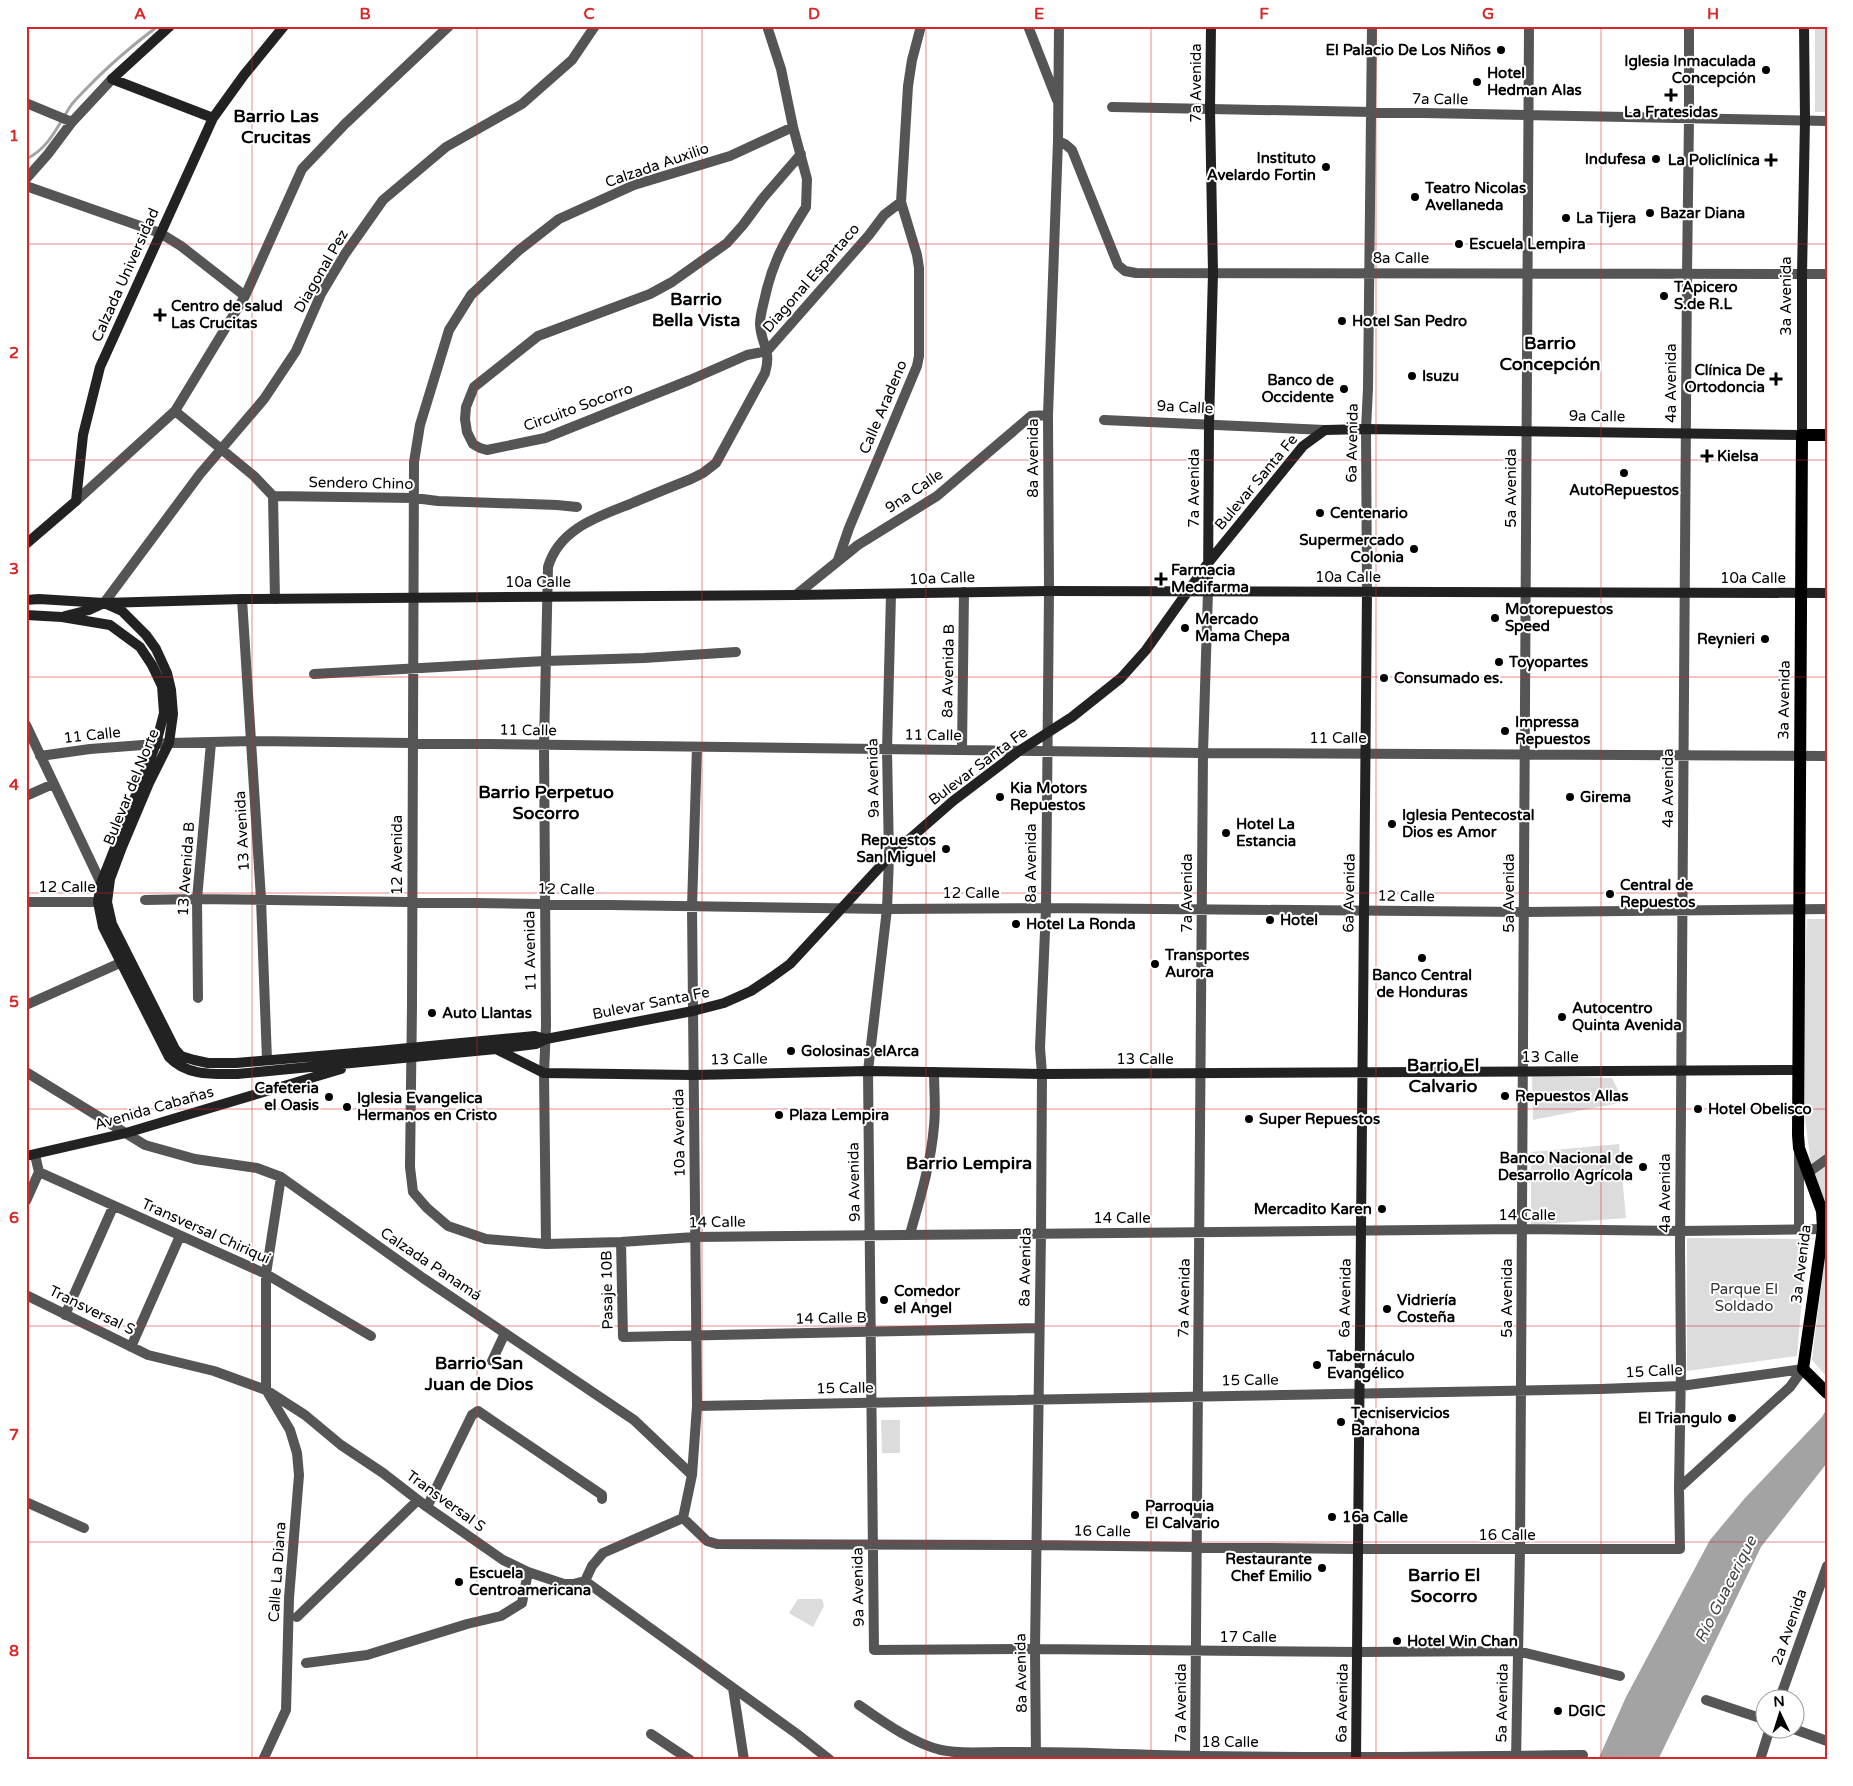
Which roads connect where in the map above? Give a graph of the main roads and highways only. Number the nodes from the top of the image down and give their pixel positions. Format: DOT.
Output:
graph roads {
  1 [pos="1802,435"];
  2 [pos="1827,435"];
  3 [pos="1825,1229"];
  4 [pos="1827,1393"];
  1 -- 2 [label="main road, 9a Calle"];
  1 -- 3 [label="main road, 3a Avenida"];
  3 -- 4 [label="main road, 3a Avenida"];
}
